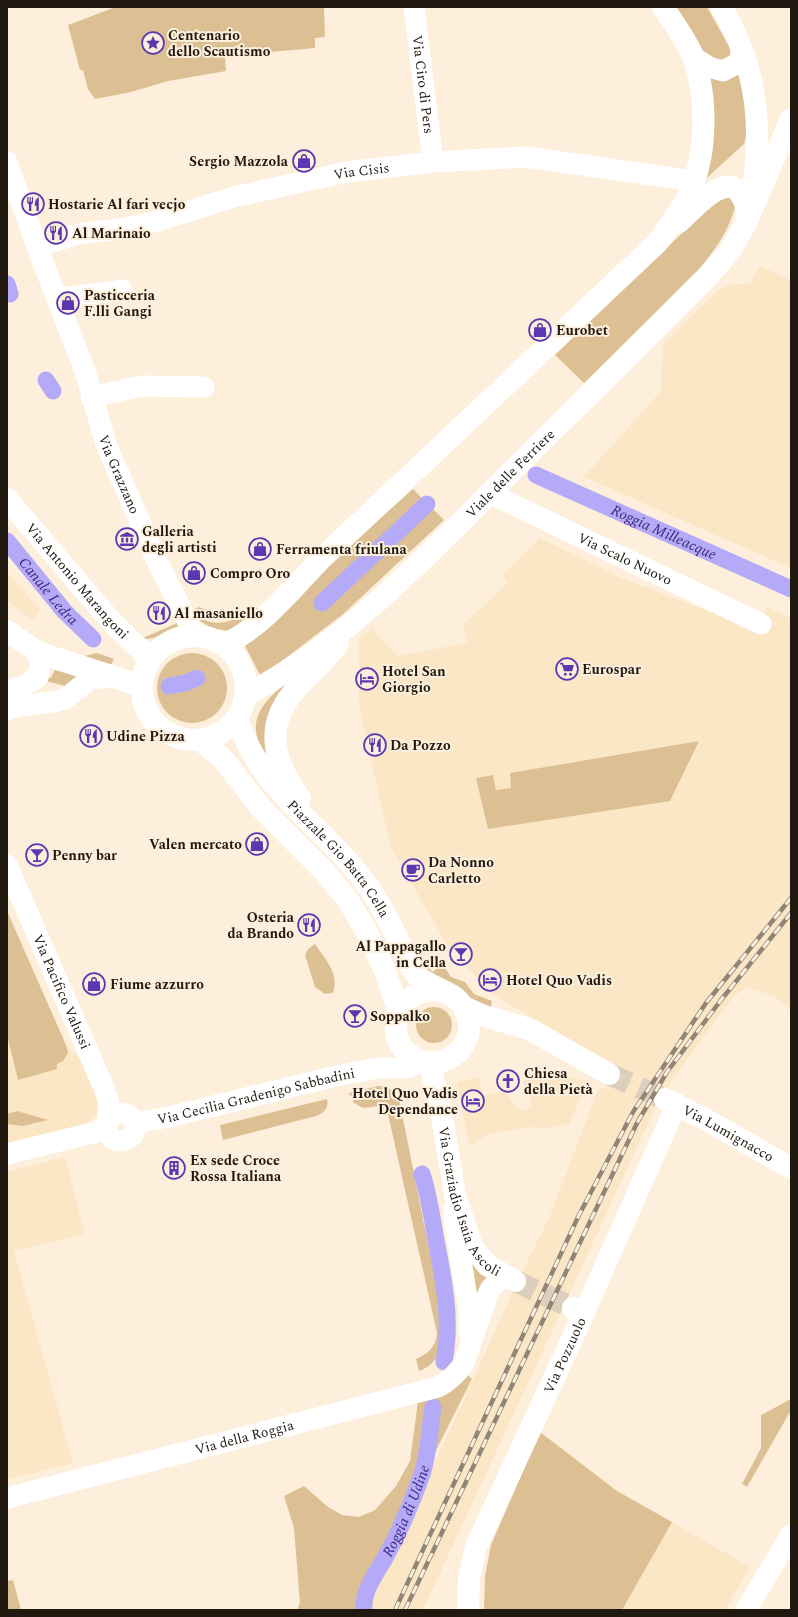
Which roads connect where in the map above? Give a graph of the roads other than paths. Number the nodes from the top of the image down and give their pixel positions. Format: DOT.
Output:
graph roads {
  1 [pos="414,7"];
  2 [pos="663,7"];
  3 [pos="721,7"];
  4 [pos="743,55"];
  5 [pos="692,56"];
  6 [pos="791,119"];
  7 [pos="7,162"];
  8 [pos="433,162"];
  9 [pos="694,181"];
  10 [pos="746,223"];
  11 [pos="658,242"];
  12 [pos="37,247"];
  13 [pos="122,290"];
  14 [pos="57,299"];
  15 [pos="204,387"];
  16 [pos="91,397"];
  17 [pos="490,494"];
  18 [pos="7,499"];
  19 [pos="761,624"];
  20 [pos="346,626"];
  21 [pos="7,631"];
  22 [pos="195,636"];
  23 [pos="224,645"];
  24 [pos="35,650"];
  25 [pos="150,659"];
  26 [pos="112,677"];
  27 [pos="142,686"];
  28 [pos="7,692"];
  29 [pos="246,695"];
  30 [pos="7,710"];
  31 [pos="237,718"];
  32 [pos="200,740"];
  33 [pos="334,847"];
  34 [pos="7,865"];
  35 [pos="446,992"];
  36 [pos="464,1007"];
  37 [pos="399,1013"];
  38 [pos="400,1043"];
  39 [pos="427,1062"];
  40 [pos="377,1068"];
  41 [pos="609,1074"];
  42 [pos="671,1102"];
  43 [pos="108,1123"];
  44 [pos="7,1154"];
  45 [pos="791,1168"];
  46 [pos="455,1195"];
  47 [pos="510,1279"];
  48 [pos="579,1311"];
  49 [pos="467,1354"];
  50 [pos="7,1498"];
  51 [pos="791,1535"];
  52 [pos="468,1610"];
  53 [pos="746,1610"];
  1 -- 8 [label="street, Via Ciro di Pers"];
  2 -- 5 [label="main road"];
  3 -- 4 [label="main road, Viale delle Ferriere"];
  4 -- 5 [label="street"];
  4 -- 10 [label="main road, Viale delle Ferriere"];
  5 -- 9 [label="main road"];
  6 -- 10 [label="main road, Viale delle Ferriere"];
  7 -- 12 [label="street, Via Grazzano"];
  8 -- 9 [label="street, Via Cisis"];
  8 -- 12 [label="street, Via Cisis"];
  9 -- 11 [label="main road"];
  10 -- 11 [label="main road"];
  10 -- 17 [label="main road, Viale delle Ferriere"];
  11 -- 23 [label="main road"];
  12 -- 14 [label="street, Via Grazzano"];
  13 -- 14 [label="street"];
  14 -- 16 [label="street, Via Grazzano"];
  15 -- 16 [label="street"];
  16 -- 22 [label="street, Via Grazzano"];
  17 -- 19 [label="street, Via Scalo Nuovo"];
  17 -- 20 [label="main road, Viale delle Ferriere"];
  18 -- 25 [label="main road, Via Antonio Marangoni"];
  20 -- 29 [label="main road, Viale delle Ferriere"];
  20 -- 33 [label="main road"];
  21 -- 24 [label="main road"];
  22 -- 23 [label="main road"];
  22 -- 25 [label="main road"];
  23 -- 29 [label="main road"];
  24 -- 26 [label="main road"];
  24 -- 28 [label="street"];
  25 -- 27 [label="main road"];
  26 -- 27 [label="main road"];
  26 -- 30 [label="street"];
  27 -- 32 [label="main road"];
  29 -- 31 [label="main road"];
  31 -- 32 [label="main road"];
  31 -- 33 [label="main road, Piazzale Gio Batta Cella"];
  32 -- 37 [label="main road, Piazzale Gio Batta Cella"];
  33 -- 35 [label="main road, Piazzale Gio Batta Cella"];
  34 -- 43 [label="street, Via Pacifico Valussi"];
  35 -- 36 [label="main road, Piazzale Gio Batta Cella"];
  35 -- 37 [label="main road"];
  36 -- 39 [label="main road"];
  36 -- 41 [label="main road, Piazzale Gio Batta Cella"];
  37 -- 38 [label="main road, Piazzale Gio Batta Cella"];
  38 -- 39 [label="main road"];
  38 -- 40 [label="street"];
  39 -- 40 [label="street, Via Cecilia Gradenigo Sabbadini"];
  39 -- 46 [label="main road, Via Graziadio Isaia Ascoli"];
  40 -- 43 [label="street, Via Cecilia Gradenigo Sabbadini"];
  42 -- 45 [label="main road, Via Lumignacco"];
  42 -- 48 [label="street, Via Pozzuolo"];
  43 -- 44 [label="street, Via Cecilia Gradenigo Sabbadini"];
  46 -- 47 [label="main road, Via Graziadio Isaia Ascoli"];
  46 -- 49 [label="street, Via della Roggia"];
  47 -- 49 [label="street, Via della Roggia"];
  48 -- 52 [label="main road, Via Pozzuolo"];
  49 -- 50 [label="street, Via della Roggia"];
  51 -- 53 [label="street"];
}
